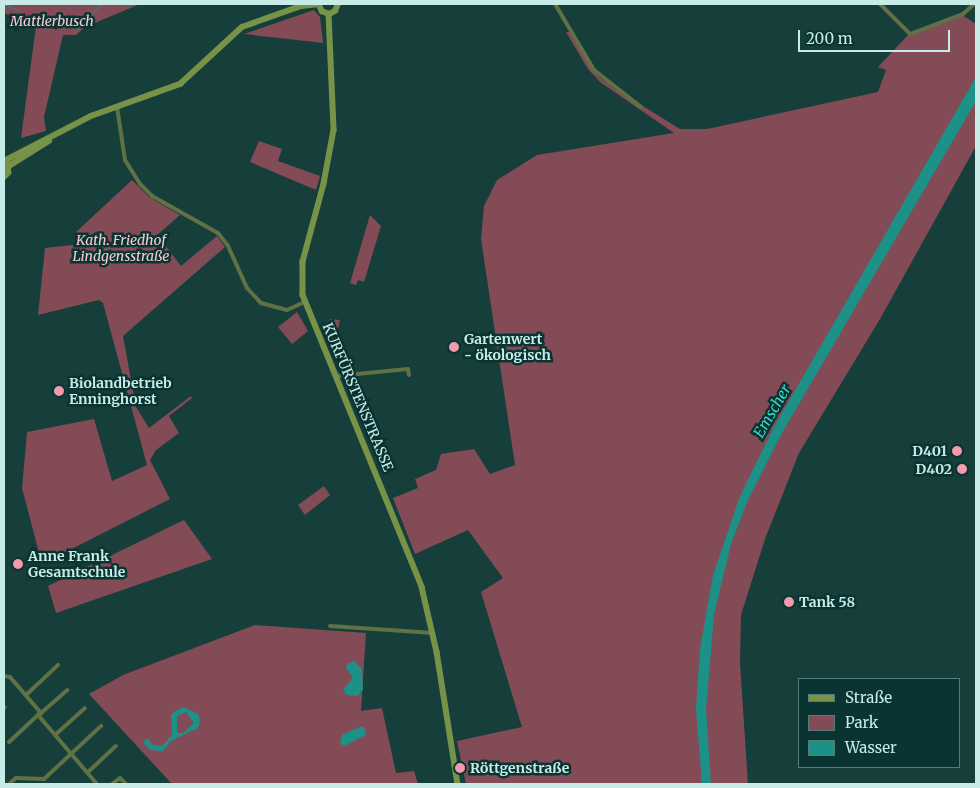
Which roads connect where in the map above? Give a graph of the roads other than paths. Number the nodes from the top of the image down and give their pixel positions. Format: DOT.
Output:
graph roads {
  1 [pos="319,4"];
  2 [pos="338,4"];
  3 [pos="555,4"];
  4 [pos="880,4"];
  5 [pos="974,4"];
  6 [pos="329,14"];
  7 [pos="117,107"];
  8 [pos="642,107"];
  9 [pos="6,162"];
  10 [pos="4,177"];
  11 [pos="304,302"];
  12 [pos="409,375"];
  13 [pos="337,376"];
  14 [pos="330,626"];
  15 [pos="434,633"];
  16 [pos="58,665"];
  17 [pos="4,675"];
  18 [pos="67,690"];
  19 [pos="26,695"];
  20 [pos="85,708"];
  21 [pos="39,714"];
  22 [pos="101,726"];
  23 [pos="55,735"];
  24 [pos="9,742"];
  25 [pos="116,746"];
  26 [pos="71,753"];
  27 [pos="88,772"];
  28 [pos="36,779"];
  29 [pos="9,784"];
  30 [pos="36,784"];
  31 [pos="97,784"];
  32 [pos="112,784"];
  33 [pos="126,784"];
  34 [pos="458,784"];
  1 -- 6 [label="main road"];
  1 -- 7 [label="main road"];
  2 -- 6 [label="main road"];
  3 -- 8 [label="street"];
  4 -- 5 [label="street"];
  6 -- 11 [label="main road, KURFÜRSTENSTRASSE"];
  7 -- 9 [label="main road"];
  7 -- 11 [label="street"];
  9 -- 10 [label="main road"];
  11 -- 13 [label="main road, KURFÜRSTENSTRASSE"];
  12 -- 13 [label="street"];
  13 -- 15 [label="main road, KURFÜRSTENSTRASSE"];
  14 -- 15 [label="street"];
  15 -- 34 [label="main road, KURFÜRSTENSTRASSE"];
  16 -- 19 [label="street"];
  17 -- 19 [label="street"];
  18 -- 21 [label="street"];
  19 -- 21 [label="street"];
  20 -- 23 [label="street"];
  21 -- 23 [label="street"];
  21 -- 24 [label="street"];
  22 -- 26 [label="street"];
  23 -- 26 [label="street"];
  25 -- 27 [label="street"];
  26 -- 27 [label="street"];
  26 -- 28 [label="street"];
  27 -- 31 [label="street"];
  28 -- 29 [label="street"];
  28 -- 30 [label="street"];
  32 -- 33 [label="street"];
}
